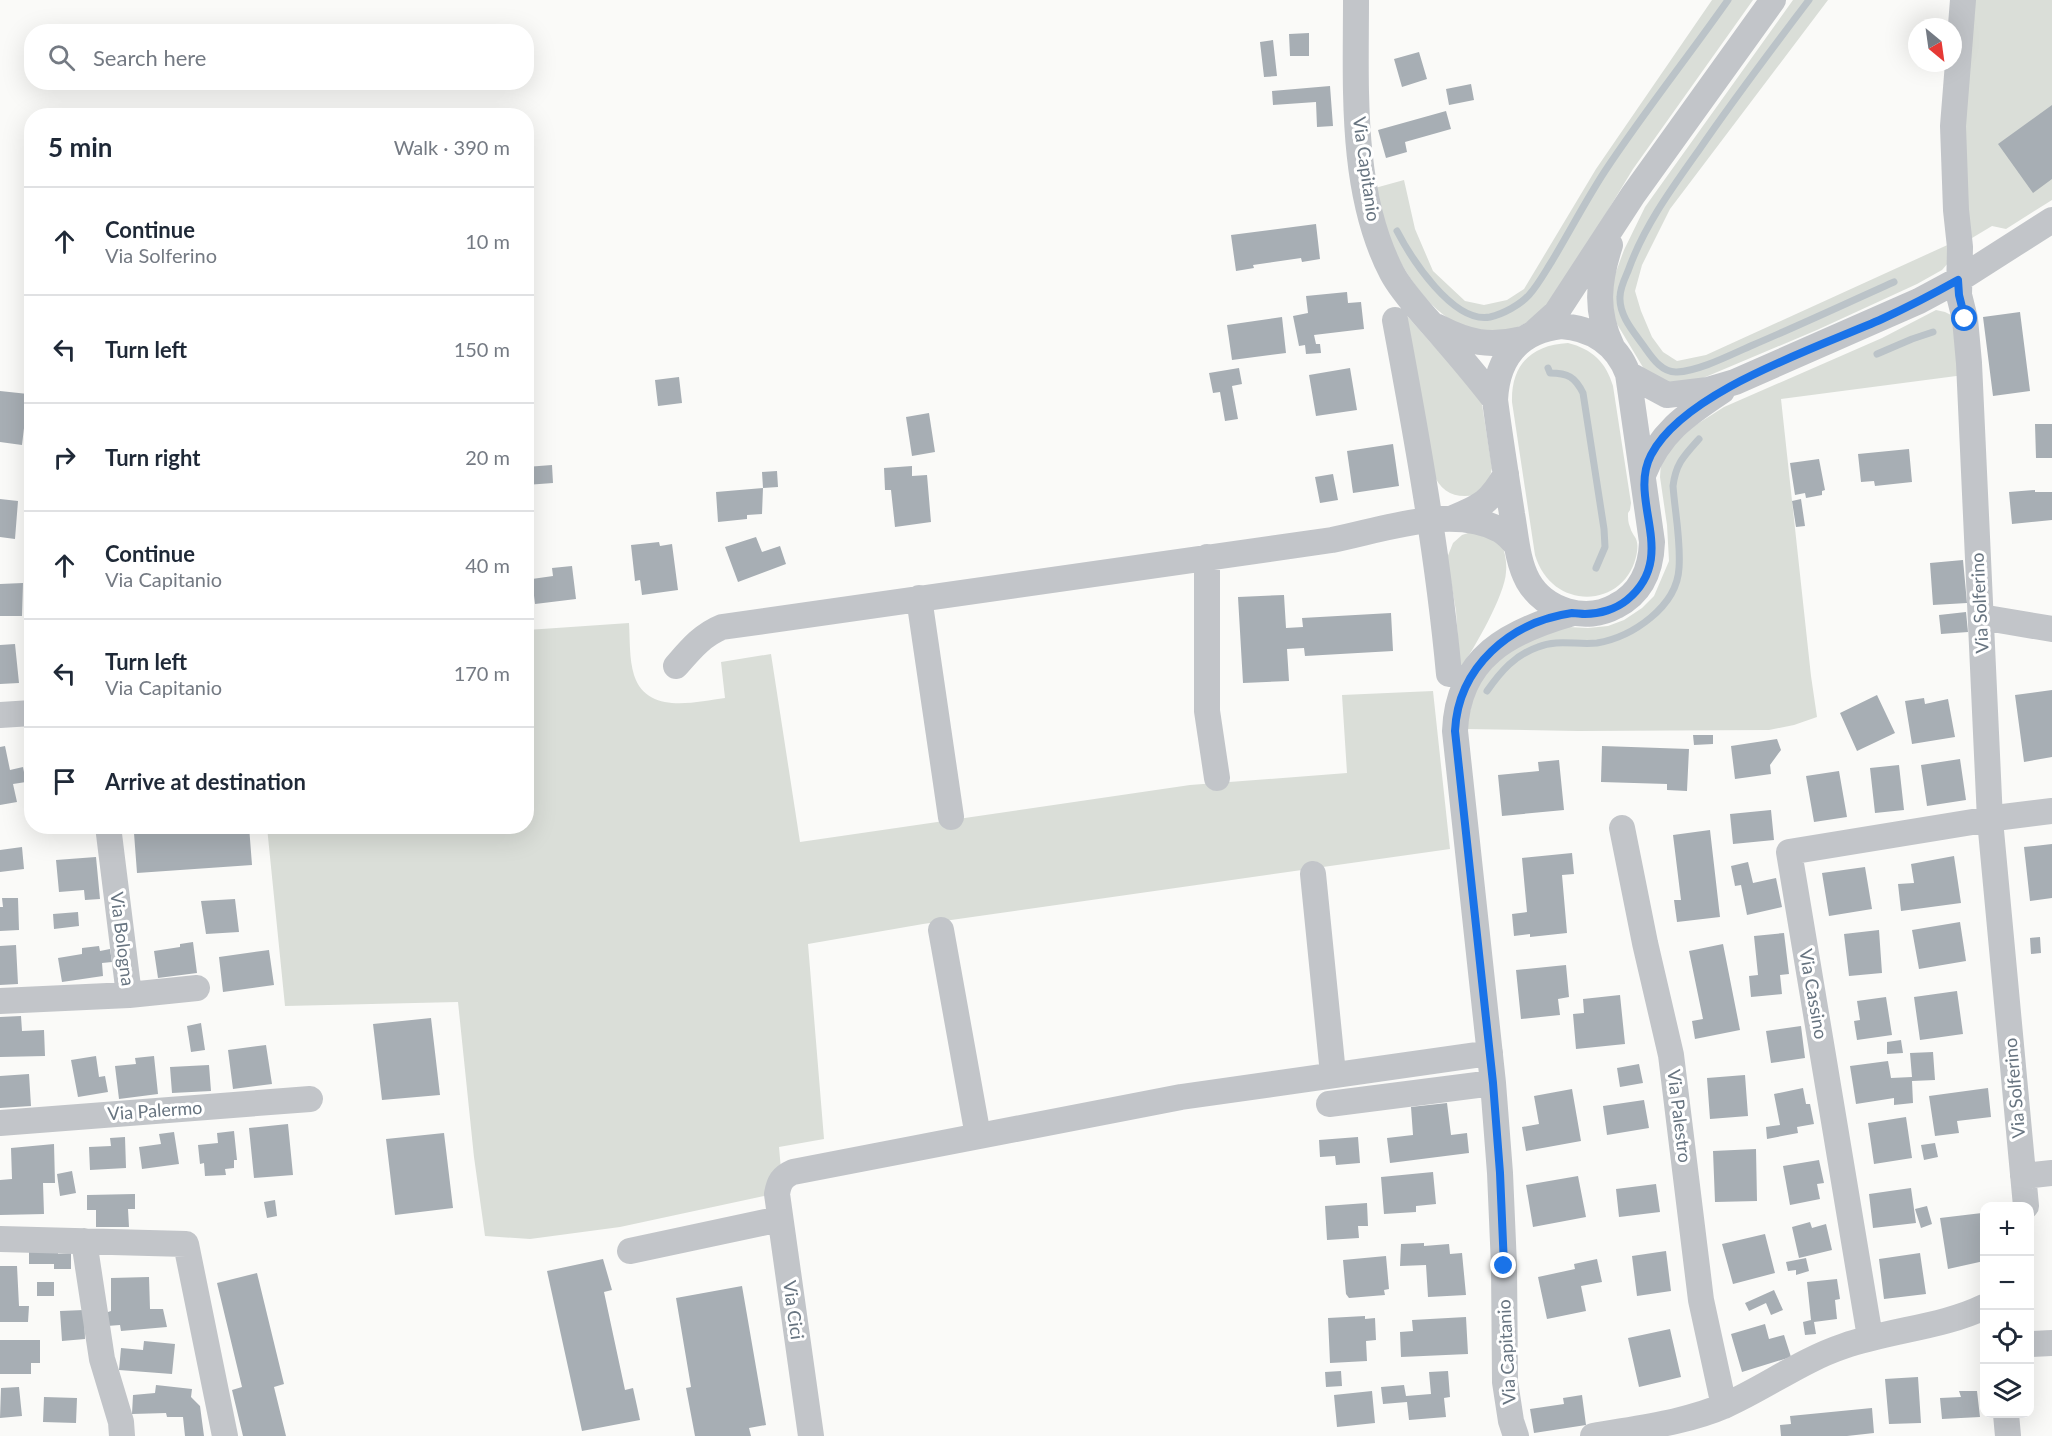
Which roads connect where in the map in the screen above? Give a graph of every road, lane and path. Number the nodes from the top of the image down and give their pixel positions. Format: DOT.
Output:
graph roads {
  1 [pos="1356,0"];
  2 [pos="1773,0"];
  3 [pos="1963,0"];
  4 [pos="1618,219"];
  5 [pos="2052,219"];
  6 [pos="1958,280"];
  7 [pos="1395,320"];
  8 [pos="1430,322"];
  9 [pos="1529,336"];
  10 [pos="1612,347"];
  11 [pos="1628,374"];
  12 [pos="1735,382"];
  13 [pos="1495,400"];
  14 [pos="1506,474"];
  15 [pos="1643,475"];
  16 [pos="1442,519"];
  17 [pos="1517,546"];
  18 [pos="1207,558"];
  19 [pos="919,598"];
  20 [pos="1573,613"];
  21 [pos="1981,617"];
  22 [pos="2052,629"];
  23 [pos="676,666"];
  24 [pos="1449,675"];
  25 [pos="24,714"];
  26 [pos="0,715"];
  27 [pos="1217,778"];
  28 [pos="2052,811"];
  29 [pos="951,817"];
  30 [pos="1990,820"];
  31 [pos="1622,828"];
  32 [pos="109,834"];
  33 [pos="1313,874"];
  34 [pos="941,930"];
  35 [pos="197,988"];
  36 [pos="129,995"];
  37 [pos="0,1001"];
  38 [pos="1490,1053"];
  39 [pos="1333,1074"];
  40 [pos="1493,1083"];
  41 [pos="310,1100"];
  42 [pos="1329,1104"];
  43 [pos="0,1123"];
  44 [pos="978,1136"];
  45 [pos="2052,1173"];
  46 [pos="2023,1176"];
  47 [pos="2026,1202"];
  48 [pos="780,1219"];
  49 [pos="0,1239"];
  50 [pos="84,1240"];
  51 [pos="630,1251"];
  52 [pos="1980,1314"];
  53 [pos="1870,1337"];
  54 [pos="2034,1344"];
  55 [pos="2052,1344"];
  56 [pos="1724,1406"];
  57 [pos="2006,1418"];
  58 [pos="122,1436"];
  59 [pos="225,1436"];
  60 [pos="811,1436"];
  61 [pos="1516,1436"];
  62 [pos="1593,1436"];
  63 [pos="2008,1436"];
  1 -- 8 [label="street, Via Capitanio"];
  2 -- 4 [label="street"];
  3 -- 6 [label="street, Via Solferino"];
  4 -- 9 [label="street"];
  4 -- 10 [label="street"];
  5 -- 6 [label="street"];
  6 -- 12 [label="street"];
  6 -- 21 [label="street, Via Solferino"];
  7 -- 16 [label="street"];
  8 -- 9 [label="street, Via Capitanio"];
  8 -- 13 [label="street, Via Capitanio"];
  9 -- 10 [label="street, Via Capitanio"];
  9 -- 13 [label="street"];
  10 -- 11 [label="street"];
  11 -- 12 [label="street"];
  11 -- 15 [label="street, Via Capitanio"];
  12 -- 15 [label="street"];
  13 -- 14 [label="street"];
  14 -- 16 [label="street"];
  14 -- 17 [label="street"];
  15 -- 20 [label="street, Via Capitanio"];
  16 -- 17 [label="street"];
  16 -- 18 [label="street"];
  16 -- 24 [label="street"];
  17 -- 20 [label="street"];
  18 -- 19 [label="street"];
  18 -- 27 [label="street"];
  19 -- 23 [label="street"];
  19 -- 29 [label="street"];
  20 -- 38 [label="street, Via Capitanio"];
  21 -- 22 [label="street"];
  21 -- 30 [label="street, Via Solferino"];
  25 -- 26 [label="street"];
  28 -- 30 [label="street"];
  30 -- 46 [label="street, Via Solferino"];
  30 -- 53 [label="street, Via Cassino"];
  31 -- 56 [label="street, Via Palestro"];
  32 -- 36 [label="street, Via Bologna"];
  33 -- 39 [label="street"];
  34 -- 44 [label="street"];
  35 -- 36 [label="street"];
  36 -- 37 [label="street, Via Bologna"];
  38 -- 39 [label="street"];
  38 -- 40 [label="street, Via Capitanio"];
  39 -- 44 [label="street"];
  40 -- 42 [label="street"];
  40 -- 61 [label="street, Via Capitanio"];
  41 -- 43 [label="street, Via Palermo"];
  44 -- 48 [label="street, Via Cici"];
  45 -- 46 [label="street"];
  46 -- 47 [label="street, Via Solferino"];
  48 -- 51 [label="street"];
  48 -- 60 [label="street, Via Cici"];
  49 -- 50 [label="street"];
  50 -- 58 [label="street"];
  50 -- 59 [label="street"];
  52 -- 53 [label="street"];
  53 -- 56 [label="street"];
  54 -- 55 [label="street"];
  56 -- 62 [label="street"];
  57 -- 63 [label="street"];
}
